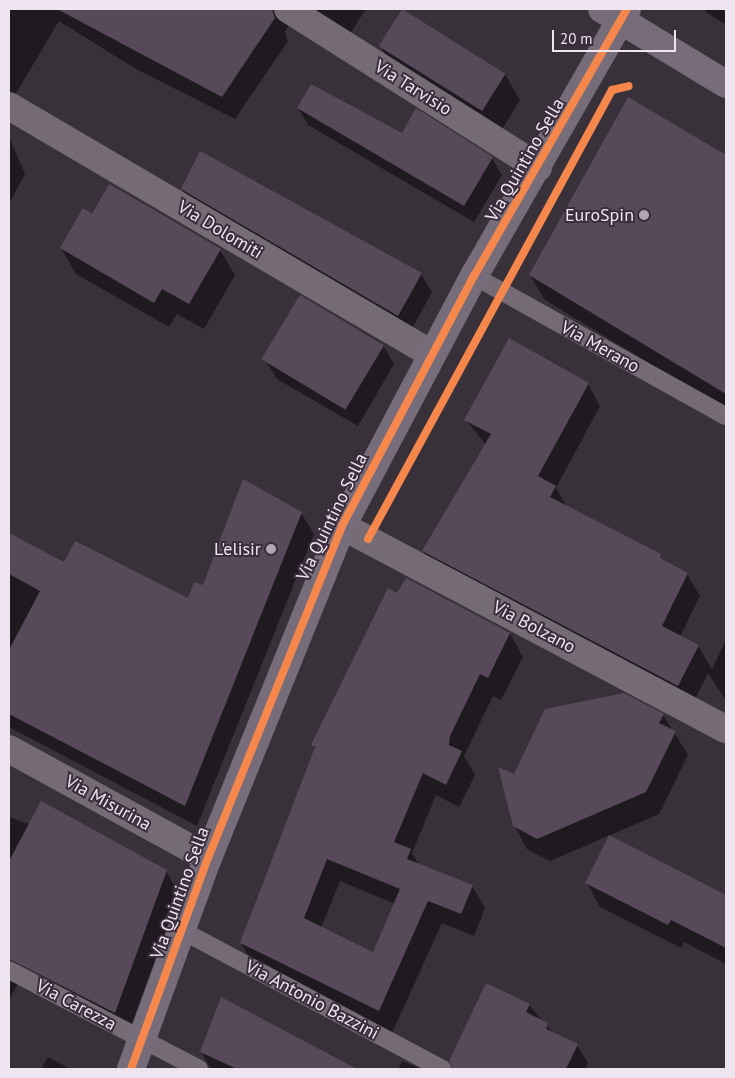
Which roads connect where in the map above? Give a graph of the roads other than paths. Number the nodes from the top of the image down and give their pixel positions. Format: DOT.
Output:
graph roads {
  1 [pos="288,9"];
  2 [pos="617,13"];
  3 [pos="726,84"];
  4 [pos="9,106"];
  5 [pos="538,167"];
  6 [pos="474,276"];
  7 [pos="431,354"];
  8 [pos="726,416"];
  9 [pos="342,526"];
  10 [pos="726,729"];
  11 [pos="9,749"];
  12 [pos="208,858"];
  13 [pos="182,930"];
  14 [pos="9,970"];
  15 [pos="142,1040"];
  16 [pos="131,1069"];
  17 [pos="199,1069"];
  18 [pos="442,1069"];
  1 -- 5 [label="street, Via Tarvisio"];
  2 -- 3 [label="street"];
  2 -- 5 [label="street, Via Quintino Sella"];
  4 -- 7 [label="street, Via Dolomiti"];
  5 -- 6 [label="street, Via Quintino Sella"];
  6 -- 7 [label="street, Via Quintino Sella"];
  6 -- 8 [label="lane, Via Merano"];
  7 -- 9 [label="street, Via Quintino Sella"];
  9 -- 10 [label="street, Via Bolzano"];
  9 -- 12 [label="street, Via Quintino Sella"];
  11 -- 12 [label="street, Via Misurina"];
  12 -- 13 [label="street, Via Quintino Sella"];
  13 -- 15 [label="street, Via Quintino Sella"];
  13 -- 18 [label="lane, Via Antonio Bazzini"];
  14 -- 15 [label="lane, Via Carezza"];
  15 -- 16 [label="street, Via Quintino Sella"];
  15 -- 17 [label="lane, Via Carezza"];
}
